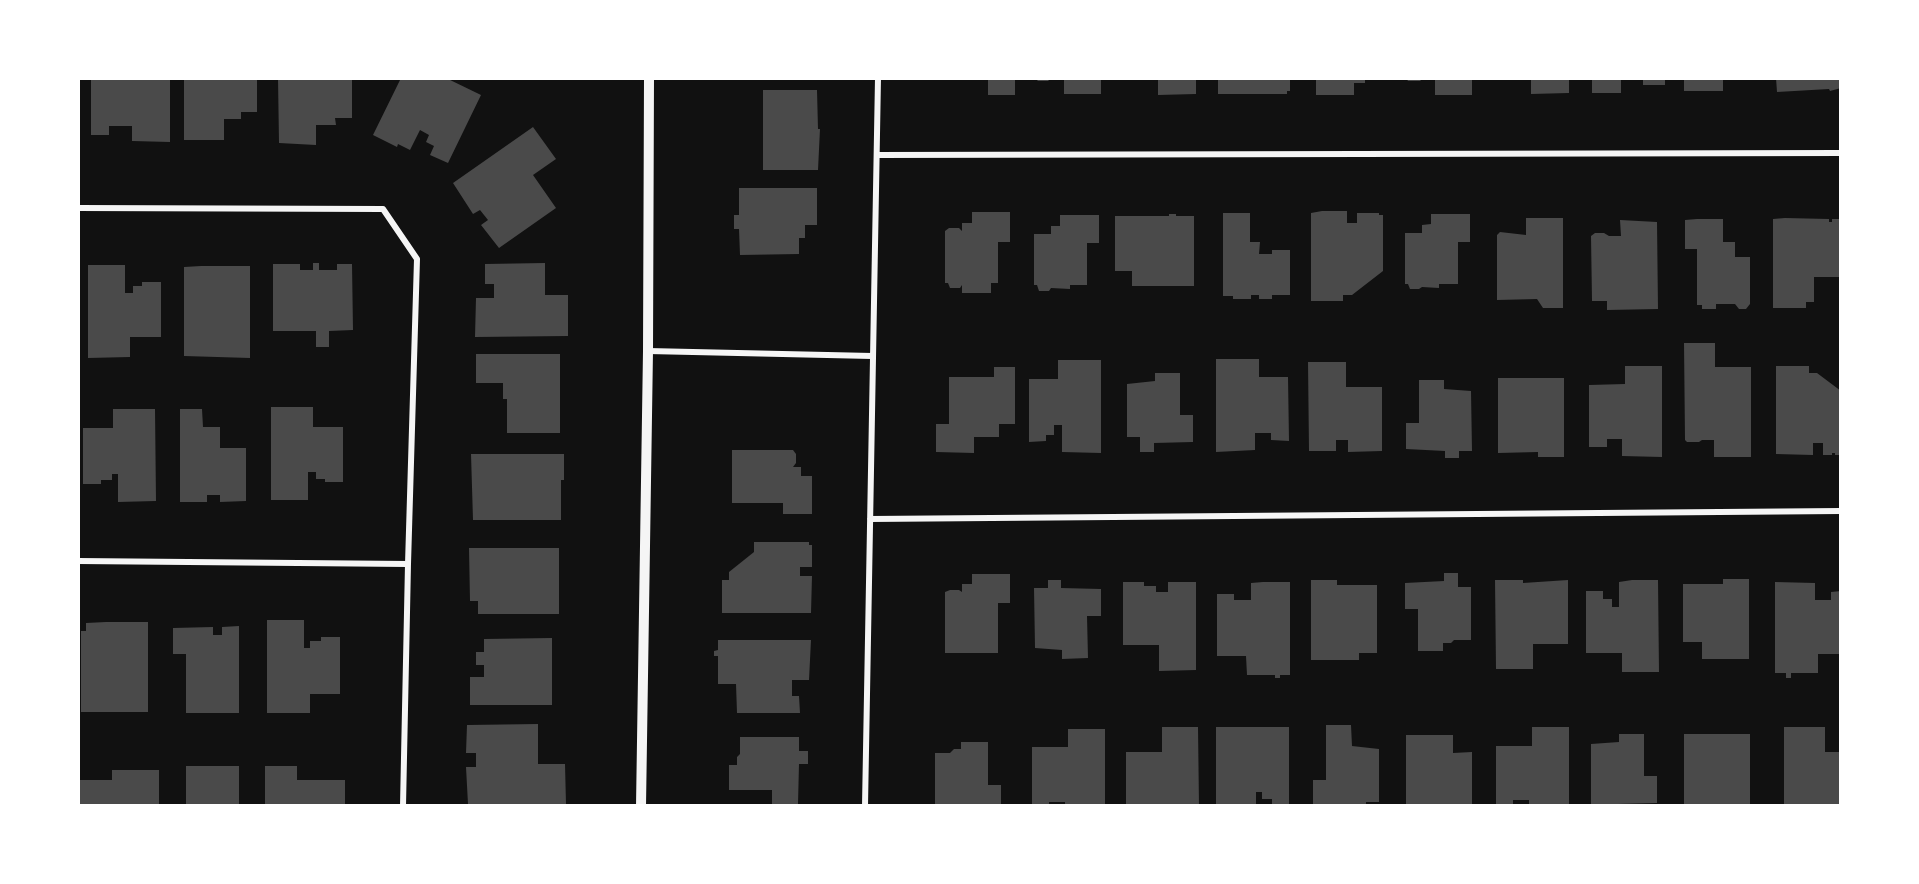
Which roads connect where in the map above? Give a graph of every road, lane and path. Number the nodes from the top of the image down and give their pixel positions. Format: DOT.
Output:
graph roads {
  1 [pos="649,78"];
  2 [pos="878,78"];
  3 [pos="1841,153"];
  4 [pos="877,156"];
  5 [pos="78,208"];
  6 [pos="648,351"];
  7 [pos="872,356"];
  8 [pos="1841,511"];
  9 [pos="870,519"];
  10 [pos="78,561"];
  11 [pos="408,564"];
  12 [pos="403,806"];
  13 [pos="641,806"];
  14 [pos="865,806"];
  1 -- 6 [label="street"];
  2 -- 4 [label="street"];
  3 -- 4 [label="street"];
  4 -- 7 [label="street"];
  5 -- 11 [label="street"];
  6 -- 7 [label="street"];
  6 -- 13 [label="street"];
  7 -- 9 [label="street"];
  8 -- 9 [label="street"];
  9 -- 14 [label="street"];
  10 -- 11 [label="street"];
  11 -- 12 [label="street"];
}
